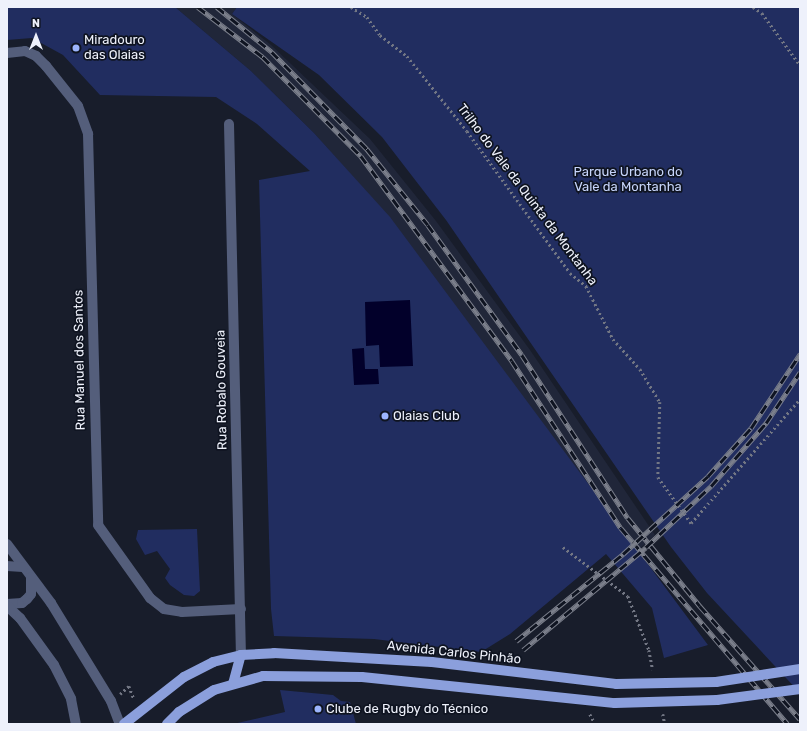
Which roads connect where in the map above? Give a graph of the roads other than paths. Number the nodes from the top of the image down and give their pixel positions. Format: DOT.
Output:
graph roads {
  1 [pos="7,53"];
  2 [pos="229,124"];
  3 [pos="7,544"];
  4 [pos="7,566"];
  5 [pos="23,567"];
  6 [pos="31,576"];
  7 [pos="7,605"];
  8 [pos="241,609"];
  9 [pos="241,655"];
  10 [pos="800,669"];
  11 [pos="233,684"];
  12 [pos="800,689"];
  13 [pos="76,724"];
  14 [pos="120,724"];
  15 [pos="124,724"];
  16 [pos="167,724"];
  1 -- 8 [label="street, Rua Manuel dos Santos"];
  2 -- 8 [label="street, Rua Robalo Gouveia"];
  3 -- 5 [label="street"];
  4 -- 5 [label="street"];
  5 -- 6 [label="street"];
  6 -- 7 [label="street"];
  6 -- 14 [label="street"];
  7 -- 13 [label="street"];
  8 -- 9 [label="street, Rua Robalo Gouveia"];
  9 -- 10 [label="main road, Avenida Carlos Pinhão, bridge"];
  9 -- 11 [label="main road"];
  9 -- 15 [label="main road, Avenida Carlos Pinhão"];
  11 -- 12 [label="main road, bridge"];
  11 -- 16 [label="main road"];
}
